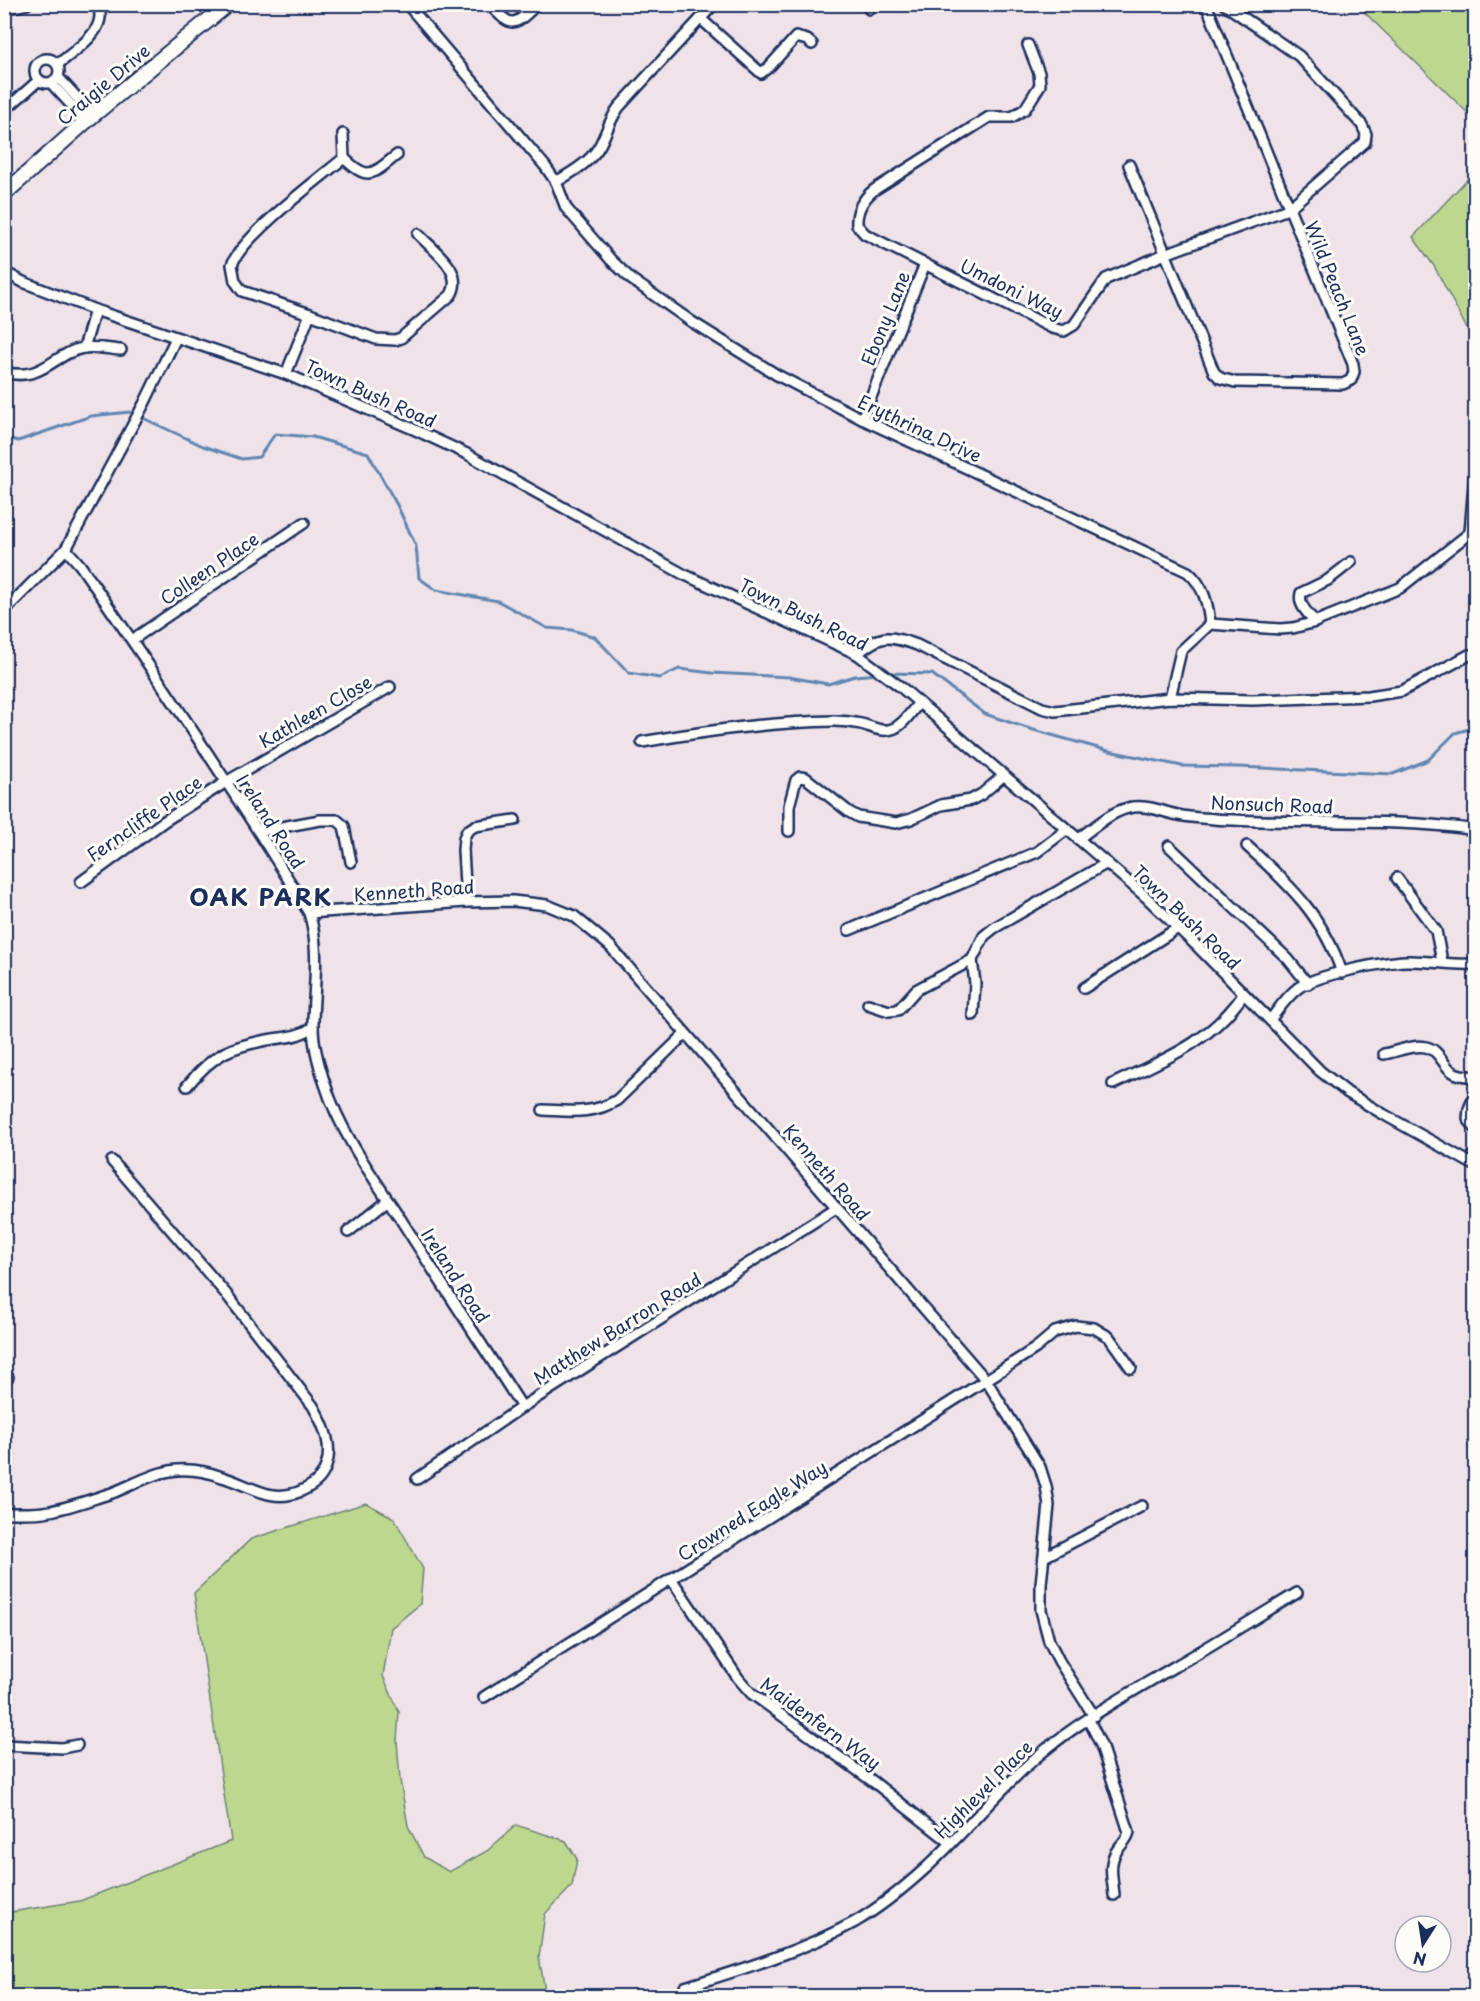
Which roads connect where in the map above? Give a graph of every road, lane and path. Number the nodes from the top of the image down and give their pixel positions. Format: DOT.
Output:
graph roads {
  1 [pos="27,4"];
  2 [pos="228,4"];
  3 [pos="407,4"];
  4 [pos="489,4"];
  5 [pos="537,4"];
  6 [pos="714,4"];
  7 [pos="1206,4"];
  8 [pos="1224,4"];
  9 [pos="99,5"];
  10 [pos="4,9"];
  11 [pos="701,19"];
  12 [pos="812,44"];
  13 [pos="1028,45"];
  14 [pos="58,64"];
  15 [pos="39,80"];
  16 [pos="54,80"];
  17 [pos="4,111"];
  18 [pos="90,118"];
  19 [pos="343,134"];
  20 [pos="397,155"];
  21 [pos="344,158"];
  22 [pos="1129,165"];
  23 [pos="556,182"];
  24 [pos="4,194"];
  25 [pos="1288,209"];
  26 [pos="418,234"];
  27 [pos="1165,254"];
  28 [pos="925,264"];
  29 [pos="4,272"];
  30 [pos="95,310"];
  31 [pos="310,314"];
  32 [pos="176,338"];
  33 [pos="84,348"];
  34 [pos="121,350"];
  35 [pos="4,372"];
  36 [pos="286,374"];
  37 [pos="862,419"];
  38 [pos="1476,460"];
  39 [pos="304,523"];
  40 [pos="1473,530"];
  41 [pos="66,549"];
  42 [pos="1351,562"];
  43 [pos="6,607"];
  44 [pos="1315,622"];
  45 [pos="1210,624"];
  46 [pos="132,640"];
  47 [pos="857,654"];
  48 [pos="1476,654"];
  49 [pos="390,687"];
  50 [pos="1170,698"];
  51 [pos="918,704"];
  52 [pos="642,742"];
  53 [pos="1003,776"];
  54 [pos="226,782"];
  55 [pos="515,820"];
  56 [pos="1066,830"];
  57 [pos="1476,830"];
  58 [pos="260,831"];
  59 [pos="789,831"];
  60 [pos="1078,839"];
  61 [pos="1169,846"];
  62 [pos="1247,846"];
  63 [pos="351,862"];
  64 [pos="1107,862"];
  65 [pos="1397,878"];
  66 [pos="81,882"];
  67 [pos="466,902"];
  68 [pos="309,913"];
  69 [pos="1178,928"];
  70 [pos="849,930"];
  71 [pos="972,960"];
  72 [pos="1442,961"];
  73 [pos="1476,964"];
  74 [pos="1342,973"];
  75 [pos="1308,984"];
  76 [pos="1084,988"];
  77 [pos="1243,995"];
  78 [pos="868,1004"];
  79 [pos="974,1016"];
  80 [pos="1270,1020"];
  81 [pos="313,1027"];
  82 [pos="685,1034"];
  83 [pos="1384,1054"];
  84 [pos="1476,1077"];
  85 [pos="1113,1084"];
  86 [pos="187,1086"];
  87 [pos="1476,1092"];
  88 [pos="543,1110"];
  89 [pos="1476,1129"];
  90 [pos="112,1161"];
  91 [pos="1476,1166"];
  92 [pos="388,1200"];
  93 [pos="836,1208"];
  94 [pos="348,1232"];
  95 [pos="1131,1368"];
  96 [pos="986,1380"];
  97 [pos="522,1407"];
  98 [pos="417,1479"];
  99 [pos="1142,1506"];
  100 [pos="4,1513"];
  101 [pos="1044,1557"];
  102 [pos="672,1580"];
  103 [pos="1297,1593"];
  104 [pos="484,1697"];
  105 [pos="1092,1718"];
  106 [pos="77,1744"];
  107 [pos="4,1745"];
  108 [pos="951,1844"];
  109 [pos="1114,1895"];
  110 [pos="685,1987"];
  1 -- 10 [label="street"];
  2 -- 18 [label="street, Craigie Drive"];
  3 -- 23 [label="street, Erythrina Drive"];
  4 -- 5 [label="street"];
  6 -- 11 [label="street"];
  7 -- 25 [label="street, Wild Peach Lane"];
  8 -- 25 [label="street, Umdoni Way"];
  9 -- 14 [label="street"];
  11 -- 12 [label="street"];
  11 -- 23 [label="street"];
  13 -- 28 [label="street, Umdoni Way"];
  14 -- 15 [label="street"];
  14 -- 16 [label="street"];
  15 -- 16 [label="street"];
  15 -- 17 [label="street"];
  16 -- 18 [label="street"];
  18 -- 24 [label="street, Craigie Drive"];
  19 -- 21 [label="street"];
  20 -- 21 [label="street"];
  21 -- 31 [label="street"];
  22 -- 27 [label="street, Wild Peach Lane"];
  23 -- 37 [label="street, Erythrina Drive"];
  25 -- 27 [label="street, Umdoni Way"];
  25 -- 27 [label="street, Wild Peach Lane"];
  26 -- 31 [label="street"];
  27 -- 28 [label="street, Umdoni Way"];
  28 -- 37 [label="street, Ebony Lane"];
  29 -- 30 [label="street, Town Bush Road"];
  30 -- 32 [label="street, Town Bush Road"];
  30 -- 33 [label="street"];
  31 -- 36 [label="street"];
  32 -- 36 [label="street, Town Bush Road"];
  32 -- 41 [label="street"];
  33 -- 34 [label="street"];
  33 -- 35 [label="street"];
  36 -- 47 [label="street, Town Bush Road"];
  37 -- 45 [label="street, Erythrina Drive"];
  38 -- 40 [label="street"];
  39 -- 46 [label="street, Colleen Place"];
  40 -- 44 [label="street"];
  41 -- 43 [label="street"];
  41 -- 46 [label="street, Ireland Road"];
  42 -- 44 [label="street"];
  44 -- 45 [label="street"];
  45 -- 50 [label="street"];
  46 -- 54 [label="street, Ireland Road"];
  47 -- 50 [label="street"];
  47 -- 51 [label="street, Town Bush Road"];
  48 -- 50 [label="street"];
  49 -- 54 [label="street, Kathleen Close"];
  51 -- 52 [label="street"];
  51 -- 53 [label="street, Town Bush Road"];
  53 -- 56 [label="street, Town Bush Road"];
  53 -- 59 [label="street"];
  54 -- 58 [label="street, Ireland Road"];
  54 -- 66 [label="street, Ferncliffe Place"];
  55 -- 67 [label="street"];
  56 -- 60 [label="street, Town Bush Road"];
  56 -- 70 [label="street"];
  57 -- 60 [label="street, Nonsuch Road"];
  58 -- 63 [label="street"];
  58 -- 68 [label="street, Ireland Road"];
  60 -- 64 [label="street, Town Bush Road"];
  61 -- 75 [label="street"];
  62 -- 74 [label="street"];
  64 -- 69 [label="street, Town Bush Road"];
  64 -- 71 [label="street"];
  65 -- 72 [label="street"];
  67 -- 68 [label="street, Kenneth Road"];
  67 -- 82 [label="street, Kenneth Road"];
  68 -- 81 [label="street, Ireland Road"];
  69 -- 76 [label="street"];
  69 -- 77 [label="street, Town Bush Road"];
  71 -- 78 [label="street"];
  71 -- 79 [label="street"];
  72 -- 73 [label="street"];
  72 -- 74 [label="street"];
  74 -- 75 [label="street"];
  75 -- 80 [label="street"];
  77 -- 80 [label="street, Town Bush Road"];
  77 -- 85 [label="street"];
  80 -- 91 [label="street, Town Bush Road"];
  81 -- 86 [label="street"];
  81 -- 92 [label="street, Ireland Road"];
  82 -- 88 [label="street"];
  82 -- 93 [label="street, Kenneth Road"];
  83 -- 84 [label="street"];
  87 -- 89 [label="street"];
  90 -- 100 [label="street"];
  92 -- 94 [label="street"];
  92 -- 97 [label="street, Ireland Road"];
  93 -- 96 [label="street, Kenneth Road"];
  93 -- 97 [label="street, Matthew Barron Road"];
  95 -- 96 [label="street, Crowned Eagle Way"];
  96 -- 101 [label="street, Kenneth Road"];
  96 -- 102 [label="street, Crowned Eagle Way"];
  97 -- 98 [label="street, Matthew Barron Road"];
  99 -- 101 [label="street"];
  101 -- 105 [label="street, Kenneth Road"];
  102 -- 104 [label="street, Crowned Eagle Way"];
  102 -- 108 [label="street, Maidenfern Way"];
  103 -- 105 [label="street, Highlevel Place"];
  105 -- 108 [label="street, Highlevel Place"];
  105 -- 109 [label="street, Kenneth Road"];
  106 -- 107 [label="street"];
  108 -- 110 [label="street, Highlevel Place"];
}
